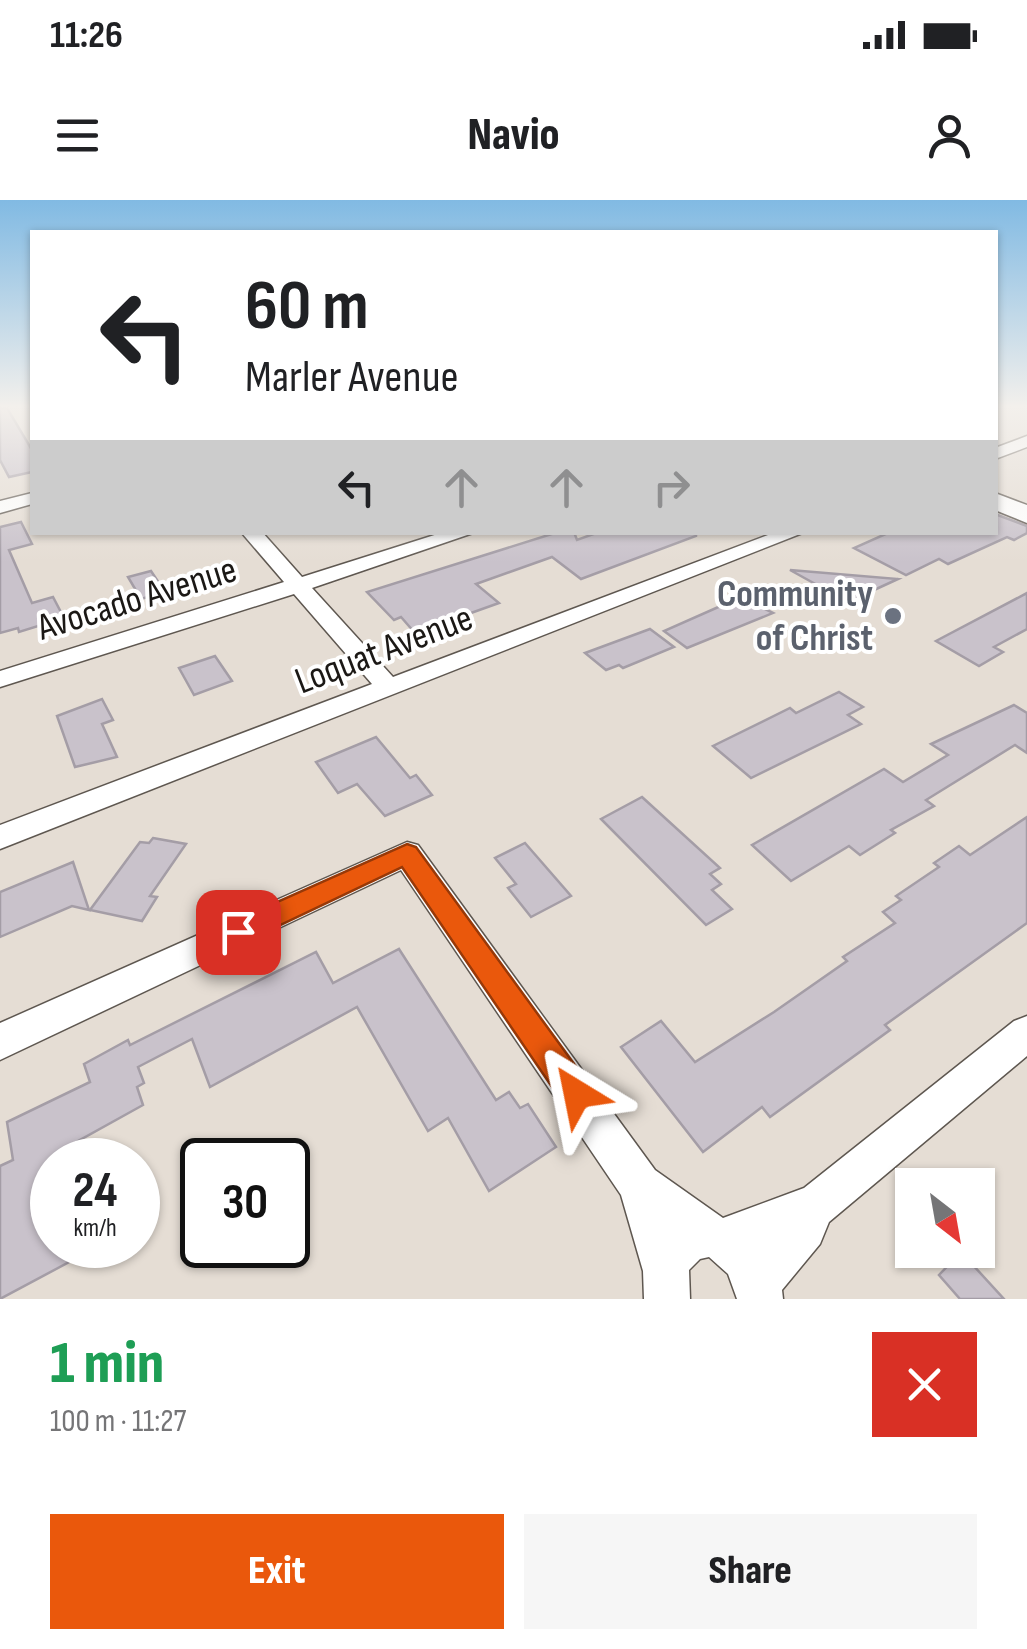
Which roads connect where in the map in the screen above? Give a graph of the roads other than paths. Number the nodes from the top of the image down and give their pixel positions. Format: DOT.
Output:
graph roads {
  1 [pos="30,500"];
  2 [pos="998,502"];
  3 [pos="0,507"];
  4 [pos="1027,515"];
  5 [pos="254,535"];
  6 [pos="457,535"];
  7 [pos="787,535"];
  8 [pos="298,586"];
  9 [pos="0,679"];
  10 [pos="389,688"];
  11 [pos="0,836"];
  12 [pos="1027,1033"];
  13 [pos="0,1042"];
  14 [pos="640,1185"];
  15 [pos="814,1206"];
  16 [pos="716,1238"];
  17 [pos="665,1291"];
  18 [pos="759,1291"];
  1 -- 3 [label="street"];
  2 -- 4 [label="main road"];
  5 -- 8 [label="street"];
  6 -- 8 [label="street, Avocado Avenue"];
  7 -- 10 [label="street, Loquat Avenue"];
  8 -- 9 [label="street, Avocado Avenue"];
  8 -- 10 [label="street"];
  10 -- 11 [label="street, Loquat Avenue"];
  12 -- 15 [label="street"];
  13 -- 14 [label="street"];
  14 -- 16 [label="street"];
  14 -- 17 [label="street"];
  15 -- 16 [label="street"];
  15 -- 18 [label="street"];
  16 -- 17 [label="street"];
  16 -- 18 [label="street"];
}
